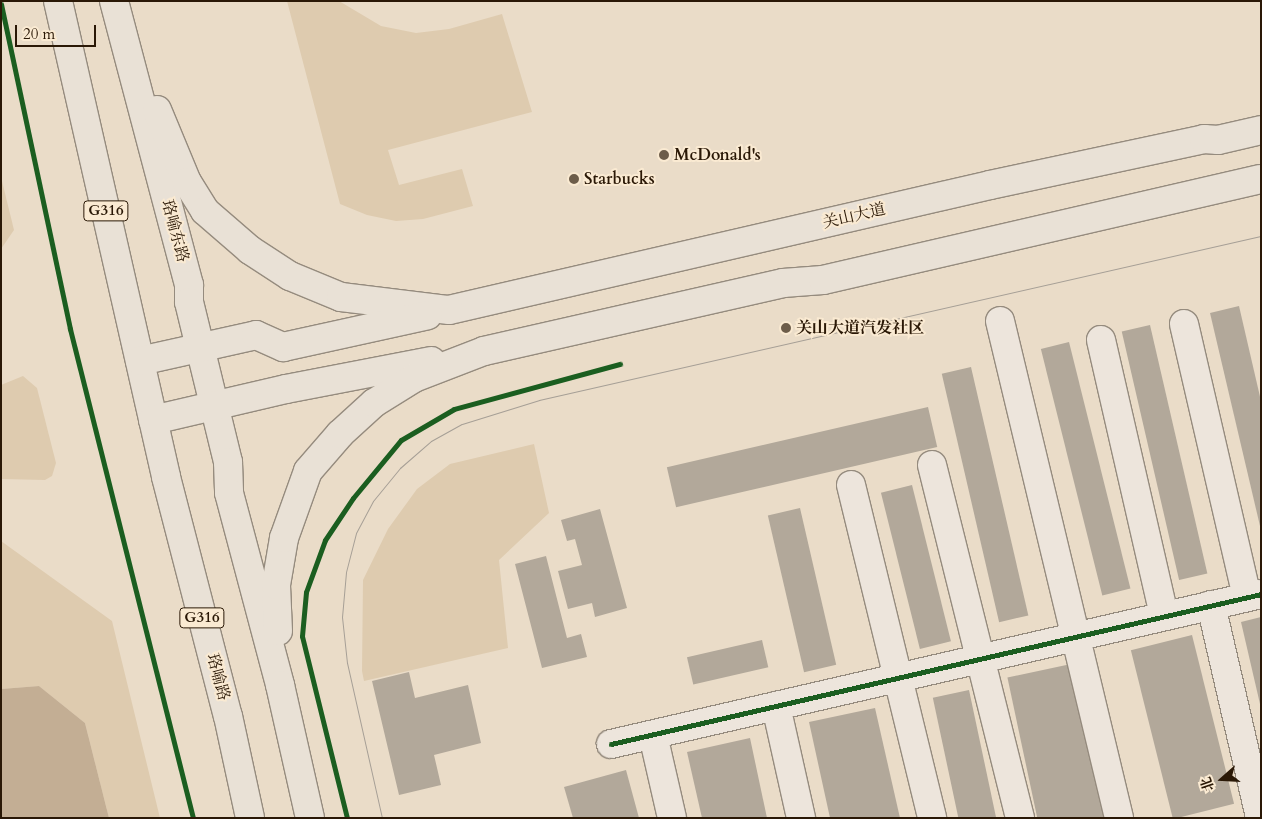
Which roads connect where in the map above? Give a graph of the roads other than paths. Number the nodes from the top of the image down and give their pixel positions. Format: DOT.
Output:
graph roads {
  1 [pos="58,1"];
  2 [pos="115,6"];
  3 [pos="1261,130"];
  4 [pos="1261,179"];
  5 [pos="449,310"];
  6 [pos="1000,321"];
  7 [pos="1184,324"];
  8 [pos="1101,340"];
  9 [pos="200,347"];
  10 [pos="484,351"];
  11 [pos="140,361"];
  12 [pos="215,406"];
  13 [pos="153,420"];
  14 [pos="932,465"];
  15 [pos="851,485"];
  16 [pos="1254,595"];
  17 [pos="1211,605"];
  18 [pos="1164,616"];
  19 [pos="1076,636"];
  20 [pos="981,658"];
  21 [pos="898,677"];
  22 [pos="280,685"];
  23 [pos="776,706"];
  24 [pos="654,735"];
  25 [pos="611,744"];
  26 [pos="1259,812"];
  27 [pos="250,818"];
  28 [pos="310,818"];
  29 [pos="672,818"];
  30 [pos="801,818"];
  31 [pos="932,818"];
  32 [pos="1020,818"];
  33 [pos="1119,818"];
  1 -- 11 [label="main road, G316"];
  2 -- 5 [label="main road"];
  2 -- 9 [label="main road, 珞喻东路"];
  3 -- 5 [label="main road, 关山大道"];
  4 -- 10 [label="main road"];
  5 -- 9 [label="main road, 关山大道"];
  6 -- 19 [label="street"];
  7 -- 16 [label="street"];
  8 -- 18 [label="street"];
  9 -- 11 [label="main road, 关山大道"];
  9 -- 12 [label="main road, 珞喻东路"];
  10 -- 12 [label="main road"];
  10 -- 22 [label="main road"];
  11 -- 13 [label="main road, G316"];
  12 -- 13 [label="main road"];
  12 -- 22 [label="main road, 珞喻东路"];
  13 -- 27 [label="main road, 珞喻路 / G316"];
  14 -- 20 [label="street"];
  15 -- 21 [label="street"];
  16 -- 17 [label="street"];
  17 -- 18 [label="street"];
  17 -- 26 [label="street"];
  18 -- 19 [label="street"];
  19 -- 20 [label="street"];
  19 -- 33 [label="street"];
  20 -- 21 [label="street"];
  20 -- 32 [label="street"];
  21 -- 23 [label="street"];
  21 -- 31 [label="street"];
  22 -- 28 [label="main road"];
  23 -- 24 [label="street"];
  23 -- 30 [label="street"];
  24 -- 25 [label="street"];
  24 -- 29 [label="street"];
}
